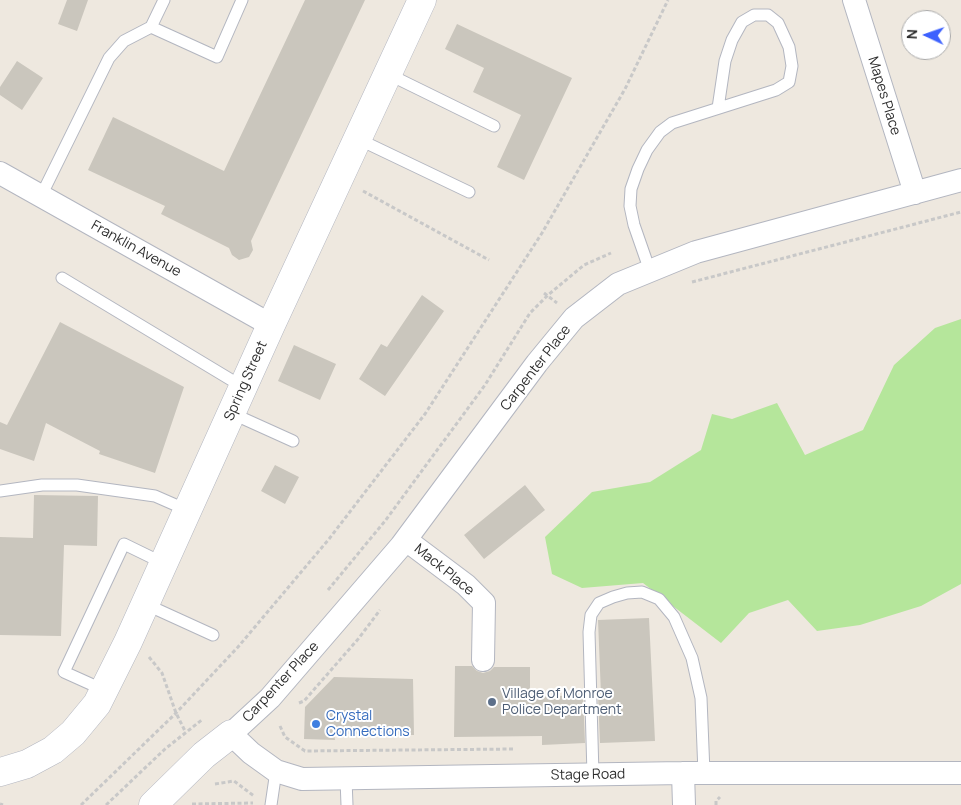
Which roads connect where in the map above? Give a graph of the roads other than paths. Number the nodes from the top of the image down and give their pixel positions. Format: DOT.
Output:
graph roads {
  1 [pos="164,0"];
  2 [pos="242,0"];
  3 [pos="422,0"];
  4 [pos="854,0"];
  5 [pos="151,27"];
  6 [pos="388,74"];
  7 [pos="718,108"];
  8 [pos="494,126"];
  9 [pos="358,139"];
  10 [pos="0,173"];
  11 [pos="961,180"];
  12 [pos="469,192"];
  13 [pos="915,193"];
  14 [pos="42,196"];
  15 [pos="650,271"];
  16 [pos="62,278"];
  17 [pos="271,325"];
  18 [pos="243,388"];
  19 [pos="231,413"];
  20 [pos="293,441"];
  21 [pos="0,491"];
  22 [pos="187,510"];
  23 [pos="406,540"];
  24 [pos="163,563"];
  25 [pos="144,604"];
  26 [pos="213,635"];
  27 [pos="483,660"];
  28 [pos="104,690"];
  29 [pos="231,734"];
  30 [pos="0,772"];
  31 [pos="276,772"];
  32 [pos="694,773"];
  33 [pos="961,773"];
  34 [pos="593,775"];
  35 [pos="346,779"];
  36 [pos="153,805"];
  37 [pos="272,805"];
  38 [pos="347,805"];
  39 [pos="684,805"];
  1 -- 5 [label="lane"];
  2 -- 5 [label="lane"];
  3 -- 6 [label="street, Spring Street"];
  4 -- 13 [label="street, Mapes Place"];
  5 -- 14 [label="lane"];
  6 -- 8 [label="lane"];
  6 -- 9 [label="street, Spring Street"];
  7 -- 7 [label="lane"];
  7 -- 15 [label="lane"];
  9 -- 12 [label="lane"];
  9 -- 17 [label="street, Spring Street"];
  10 -- 14 [label="street, Franklin Avenue"];
  11 -- 13 [label="street, Carpenter Place"];
  13 -- 15 [label="street, Carpenter Place"];
  14 -- 17 [label="street, Franklin Avenue"];
  15 -- 23 [label="street, Carpenter Place"];
  16 -- 18 [label="lane"];
  17 -- 18 [label="street, Spring Street"];
  18 -- 19 [label="street, Spring Street"];
  19 -- 20 [label="lane"];
  19 -- 22 [label="street, Spring Street"];
  21 -- 22 [label="lane"];
  22 -- 24 [label="street, Spring Street"];
  23 -- 27 [label="street, Mack Place"];
  23 -- 29 [label="street, Carpenter Place"];
  24 -- 25 [label="street, Spring Street"];
  24 -- 28 [label="lane"];
  25 -- 26 [label="lane"];
  25 -- 28 [label="street, Spring Street"];
  28 -- 30 [label="street, Spring Street"];
  29 -- 31 [label="street, Stage Road"];
  29 -- 36 [label="street"];
  31 -- 35 [label="street, Stage Road"];
  31 -- 37 [label="lane"];
  32 -- 33 [label="street, Stage Road"];
  32 -- 34 [label="street, Stage Road"];
  32 -- 34 [label="lane"];
  32 -- 39 [label="street"];
  34 -- 35 [label="street, Stage Road"];
  35 -- 38 [label="lane"];
}
